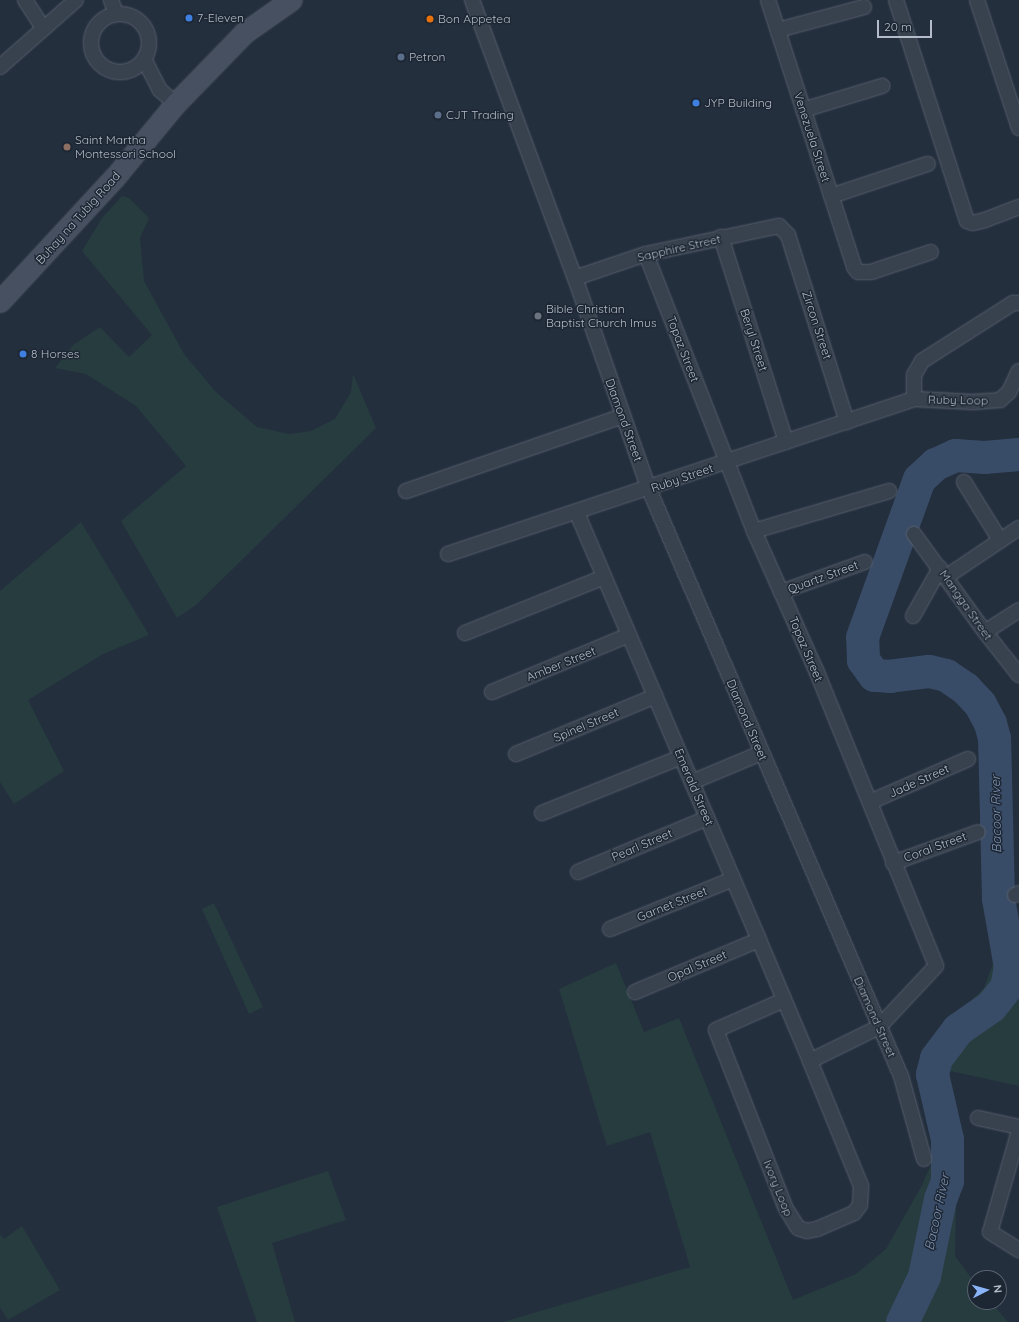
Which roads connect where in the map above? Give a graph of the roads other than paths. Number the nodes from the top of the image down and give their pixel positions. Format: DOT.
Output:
graph roads {
  1 [pos="25,0"];
  2 [pos="76,0"];
  3 [pos="111,0"];
  4 [pos="292,0"];
  5 [pos="472,0"];
  6 [pos="768,0"];
  7 [pos="896,0"];
  8 [pos="977,0"];
  9 [pos="864,7"];
  10 [pos="116,14"];
  11 [pos="43,28"];
  12 [pos="778,30"];
  13 [pos="144,59"];
  14 [pos="0,67"];
  15 [pos="882,86"];
  16 [pos="176,104"];
  17 [pos="803,110"];
  18 [pos="1019,128"];
  19 [pos="928,164"];
  20 [pos="831,196"];
  21 [pos="1019,207"];
  22 [pos="784,229"];
  23 [pos="721,237"];
  24 [pos="931,252"];
  25 [pos="646,254"];
  26 [pos="575,278"];
  27 [pos="0,302"];
  28 [pos="1019,303"];
  29 [pos="1019,371"];
  30 [pos="914,399"];
  31 [pos="622,416"];
  32 [pos="847,422"];
  33 [pos="786,442"];
  34 [pos="727,462"];
  35 [pos="964,482"];
  36 [pos="649,489"];
  37 [pos="406,491"];
  38 [pos="889,491"];
  39 [pos="577,513"];
  40 [pos="1019,528"];
  41 [pos="754,531"];
  42 [pos="914,534"];
  43 [pos="1000,540"];
  44 [pos="448,554"];
  45 [pos="865,562"];
  46 [pos="943,572"];
  47 [pos="604,577"];
  48 [pos="781,592"];
  49 [pos="1019,610"];
  50 [pos="913,616"];
  51 [pos="985,632"];
  52 [pos="465,633"];
  53 [pos="629,635"];
  54 [pos="1019,675"];
  55 [pos="492,692"];
  56 [pos="655,696"];
  57 [pos="761,753"];
  58 [pos="516,754"];
  59 [pos="681,757"];
  60 [pos="968,759"];
  61 [pos="692,782"];
  62 [pos="870,802"];
  63 [pos="542,813"];
  64 [pos="707,818"];
  65 [pos="978,832"];
  66 [pos="893,863"];
  67 [pos="578,872"];
  68 [pos="733,879"];
  69 [pos="610,929"];
  70 [pos="759,940"];
  71 [pos="635,992"];
  72 [pos="784,1000"];
  73 [pos="879,1027"];
  74 [pos="810,1061"];
  75 [pos="978,1118"];
  76 [pos="1019,1127"];
  77 [pos="1019,1131"];
  78 [pos="924,1159"];
  79 [pos="1019,1250"];
  1 -- 11 [label="street"];
  2 -- 11 [label="street"];
  3 -- 10 [label="street"];
  4 -- 16 [label="main road, Buhay na Tubig Road"];
  5 -- 26 [label="street, Diamond Street"];
  6 -- 12 [label="street, Venezuela Street"];
  7 -- 21 [label="street"];
  8 -- 18 [label="street"];
  9 -- 12 [label="street"];
  10 -- 13 [label="street"];
  10 -- 13 [label="street"];
  11 -- 14 [label="street"];
  12 -- 17 [label="street, Venezuela Street"];
  13 -- 16 [label="street"];
  15 -- 17 [label="street"];
  16 -- 27 [label="main road, Buhay na Tubig Road"];
  17 -- 20 [label="street, Venezuela Street"];
  19 -- 20 [label="street"];
  20 -- 24 [label="street, Venezuela Street"];
  22 -- 23 [label="street, Sapphire Street"];
  22 -- 32 [label="street, Zircon Street"];
  23 -- 25 [label="street, Sapphire Street"];
  23 -- 33 [label="street, Beryl Street"];
  25 -- 26 [label="street, Sapphire Street"];
  25 -- 34 [label="street, Topaz Street"];
  26 -- 31 [label="street, Diamond Street"];
  28 -- 30 [label="street, Ruby Loop"];
  29 -- 30 [label="street, Ruby Loop"];
  30 -- 32 [label="street, Ruby Street"];
  31 -- 36 [label="street, Diamond Street"];
  31 -- 37 [label="street"];
  32 -- 33 [label="street, Ruby Street"];
  33 -- 34 [label="street, Ruby Street"];
  34 -- 36 [label="street, Ruby Street"];
  34 -- 41 [label="street, Topaz Street"];
  35 -- 43 [label="street"];
  36 -- 39 [label="street, Ruby Street"];
  36 -- 57 [label="street, Diamond Street"];
  38 -- 41 [label="street"];
  39 -- 44 [label="street, Ruby Street"];
  39 -- 47 [label="street, Emerald Street"];
  40 -- 43 [label="street"];
  41 -- 48 [label="street, Topaz Street"];
  42 -- 46 [label="street, Mangga Street"];
  43 -- 46 [label="street"];
  45 -- 48 [label="street, Quartz Street"];
  46 -- 50 [label="street"];
  46 -- 51 [label="street, Mangga Street"];
  47 -- 52 [label="street"];
  47 -- 53 [label="street, Emerald Street"];
  48 -- 62 [label="street, Topaz Street"];
  49 -- 51 [label="street"];
  51 -- 54 [label="street, Mangga Street"];
  53 -- 55 [label="street, Amber Street"];
  53 -- 56 [label="street, Emerald Street"];
  56 -- 58 [label="street, Spinel Street"];
  56 -- 59 [label="street, Emerald Street"];
  57 -- 61 [label="street"];
  57 -- 73 [label="street, Diamond Street"];
  59 -- 61 [label="street, Emerald Street"];
  59 -- 63 [label="street"];
  60 -- 62 [label="street, Jade Street"];
  61 -- 64 [label="street, Emerald Street"];
  62 -- 66 [label="street, Topaz Street"];
  64 -- 67 [label="street, Pearl Street"];
  64 -- 68 [label="street, Emerald Street"];
  65 -- 66 [label="street, Coral Street"];
  66 -- 73 [label="street, Topaz Street"];
  68 -- 69 [label="street, Garnet Street"];
  68 -- 70 [label="street, Emerald Street"];
  70 -- 71 [label="street, Opal Street"];
  70 -- 72 [label="street, Emerald Street"];
  72 -- 74 [label="street, Emerald Street"];
  72 -- 74 [label="street, Ivory Loop"];
  73 -- 74 [label="street"];
  73 -- 78 [label="street, Diamond Street"];
  75 -- 76 [label="street"];
  77 -- 79 [label="street"];
}
